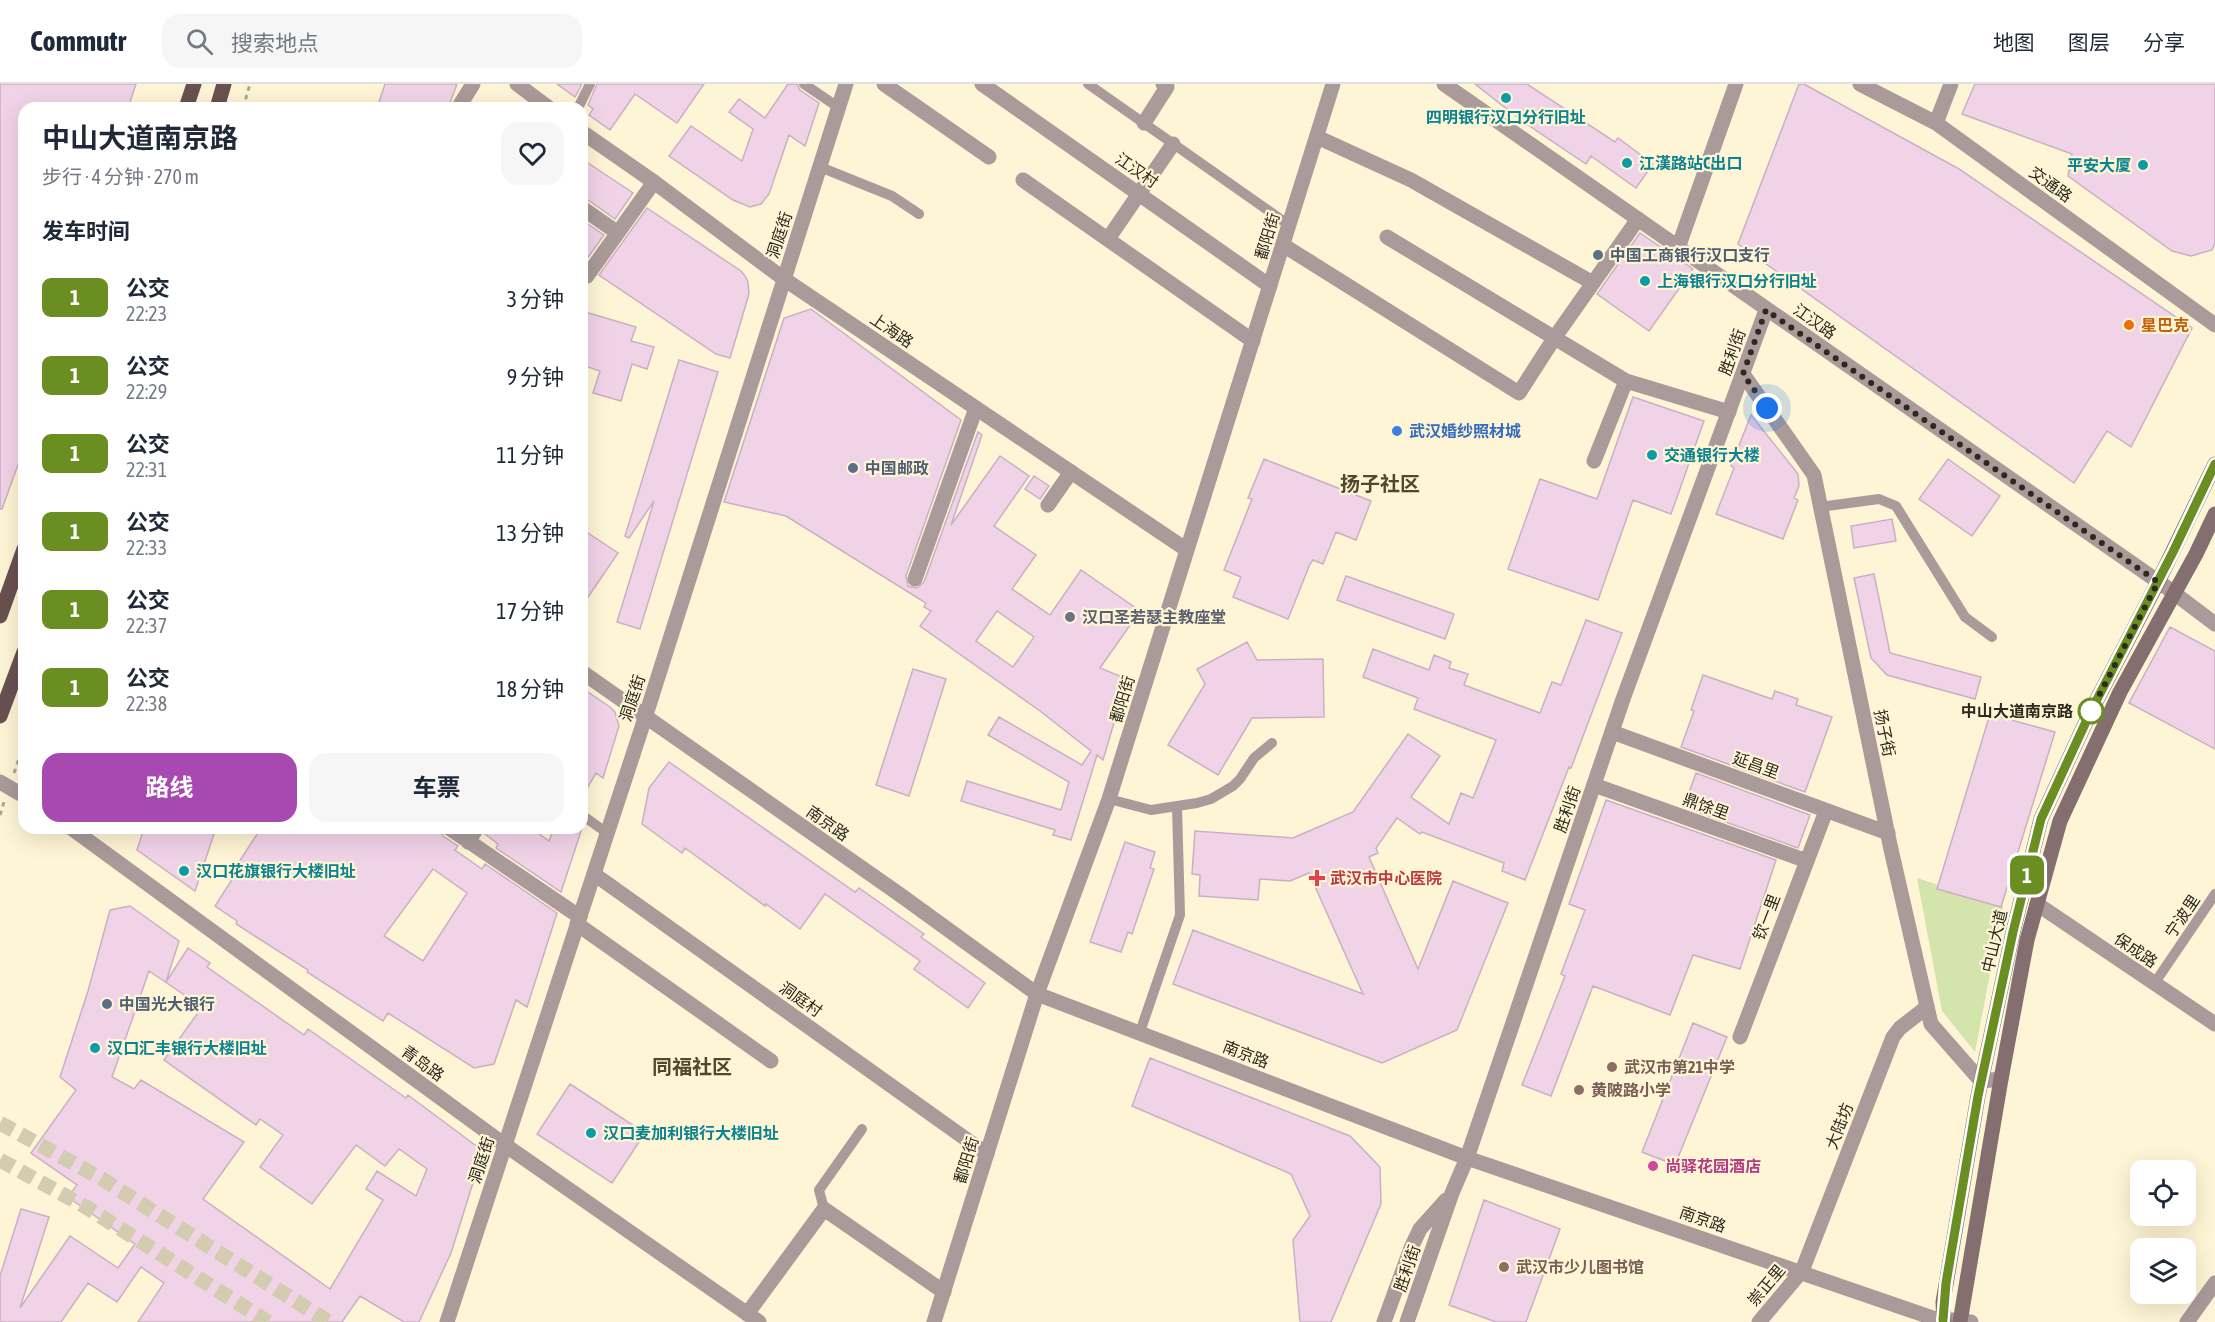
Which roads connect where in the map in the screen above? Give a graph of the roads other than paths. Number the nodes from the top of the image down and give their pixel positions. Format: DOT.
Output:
graph roads {
  1 [pos="194,84"];
  2 [pos="224,84"];
  3 [pos="473,84"];
  4 [pos="517,84"];
  5 [pos="590,84"];
  6 [pos="804,84"];
  7 [pos="846,84"];
  8 [pos="884,84"];
  9 [pos="982,84"];
  10 [pos="1088,84"];
  11 [pos="1163,84"];
  12 [pos="1333,84"];
  13 [pos="1444,84"];
  14 [pos="1736,84"];
  15 [pos="1860,84"];
  16 [pos="1951,84"];
  17 [pos="188,102"];
  18 [pos="219,102"];
  19 [pos="462,102"];
  20 [pos="541,102"];
  21 [pos="581,102"];
  22 [pos="838,107"];
  23 [pos="1144,123"];
  24 [pos="1936,123"];
  25 [pos="588,136"];
  26 [pos="1317,137"];
  27 [pos="1173,144"];
  28 [pos="989,157"];
  29 [pos="820,167"];
  30 [pos="1023,180"];
  31 [pos="654,182"];
  32 [pos="1139,194"];
  33 [pos="588,212"];
  34 [pos="919,214"];
  35 [pos="1638,219"];
  36 [pos="1289,225"];
  37 [pos="618,233"];
  38 [pos="1387,237"];
  39 [pos="1108,239"];
  40 [pos="1283,245"];
  41 [pos="1678,248"];
  42 [pos="588,275"];
  43 [pos="784,279"];
  44 [pos="1593,283"];
  45 [pos="1270,286"];
  46 [pos="1766,310"];
  47 [pos="2215,325"];
  48 [pos="1555,337"];
  49 [pos="1253,341"];
  50 [pos="1743,374"];
  51 [pos="1626,381"];
  52 [pos="976,408"];
  53 [pos="1729,412"];
  54 [pos="1594,461"];
  55 [pos="2215,464"];
  56 [pos="1071,472"];
  57 [pos="1048,505"];
  58 [pos="1820,507"];
  59 [pos="2215,514"];
  60 [pos="1187,550"];
  61 [pos="18,566"];
  62 [pos="915,579"];
  63 [pos="2166,587"];
  64 [pos="0,616"];
  65 [pos="2215,624"];
  66 [pos="1992,638"];
  67 [pos="18,668"];
  68 [pos="588,676"];
  69 [pos="0,716"];
  70 [pos="645,718"];
  71 [pos="1612,732"];
  72 [pos="1272,743"];
  73 [pos="0,782"];
  74 [pos="1594,784"];
  75 [pos="18,792"];
  76 [pos="1110,799"];
  77 [pos="1177,807"];
  78 [pos="1826,811"];
  79 [pos="588,819"];
  80 [pos="607,833"];
  81 [pos="1888,833"];
  82 [pos="79,834"];
  83 [pos="457,834"];
  84 [pos="473,834"];
  85 [pos="468,842"];
  86 [pos="1806,861"];
  87 [pos="594,874"];
  88 [pos="2215,894"];
  89 [pos="2037,904"];
  90 [pos="579,920"];
  91 [pos="2154,984"];
  92 [pos="1038,994"];
  93 [pos="1927,1007"];
  94 [pos="2215,1024"];
  95 [pos="1140,1032"];
  96 [pos="1740,1037"];
  97 [pos="771,1061"];
  98 [pos="2001,1079"];
  99 [pos="1982,1081"];
  100 [pos="862,1129"];
  101 [pos="505,1145"];
  102 [pos="987,1154"];
  103 [pos="1467,1158"];
  104 [pos="1452,1193"];
  105 [pos="824,1209"];
  106 [pos="1802,1271"];
  107 [pos="2215,1283"];
  108 [pos="944,1292"];
  109 [pos="753,1318"];
  110 [pos="1949,1321"];
  111 [pos="447,1322"];
  112 [pos="934,1322"];
  113 [pos="1384,1322"];
  114 [pos="1407,1322"];
  115 [pos="1759,1322"];
  116 [pos="2187,1322"];
  1 -- 17 [label="main road"];
  2 -- 18 [label="main road"];
  3 -- 19 [label="street"];
  4 -- 20 [label="street"];
  5 -- 21 [label="lane"];
  6 -- 22 [label="lane"];
  7 -- 22 [label="street, 洞庭街"];
  8 -- 28 [label="street"];
  9 -- 32 [label="street, 江汉村"];
  10 -- 23 [label="lane"];
  11 -- 23 [label="street"];
  12 -- 26 [label="street, 鄱阳街"];
  13 -- 35 [label="street, 江汉路"];
  14 -- 41 [label="street"];
  15 -- 24 [label="street, 交通路"];
  16 -- 24 [label="street"];
  22 -- 29 [label="street, 洞庭街"];
  23 -- 27 [label="lane"];
  24 -- 47 [label="street, 交通路"];
  25 -- 31 [label="street, 上海路"];
  26 -- 36 [label="street, 鄱阳街"];
  26 -- 44 [label="street"];
  27 -- 32 [label="street"];
  27 -- 36 [label="lane"];
  29 -- 34 [label="lane"];
  29 -- 43 [label="street, 洞庭街"];
  30 -- 39 [label="street"];
  31 -- 37 [label="street"];
  31 -- 43 [label="street, 上海路"];
  32 -- 39 [label="street"];
  32 -- 45 [label="street, 江汉村"];
  33 -- 37 [label="street"];
  35 -- 41 [label="street, 江汉路"];
  35 -- 44 [label="street"];
  36 -- 40 [label="street, 鄱阳街"];
  37 -- 42 [label="street"];
  38 -- 48 [label="street"];
  39 -- 49 [label="street"];
  40 -- 45 [label="street, 鄱阳街"];
  40 -- 48 [label="street"];
  41 -- 46 [label="street, 江汉路"];
  43 -- 52 [label="street, 上海路"];
  43 -- 70 [label="street, 洞庭街"];
  44 -- 48 [label="street"];
  45 -- 49 [label="street, 鄱阳街"];
  46 -- 50 [label="street, 胜利街"];
  46 -- 63 [label="street, 江汉路"];
  48 -- 51 [label="street"];
  49 -- 60 [label="street, 鄱阳街"];
  50 -- 53 [label="street, 胜利街"];
  50 -- 58 [label="street, 扬子街"];
  51 -- 53 [label="street"];
  51 -- 54 [label="street"];
  52 -- 56 [label="street, 上海路"];
  52 -- 62 [label="street"];
  53 -- 71 [label="street, 胜利街"];
  55 -- 63 [label="main road, 中山大道"];
  56 -- 57 [label="street"];
  56 -- 60 [label="street, 上海路"];
  58 -- 66 [label="lane"];
  58 -- 81 [label="street, 扬子街"];
  59 -- 63 [label="main road, 中山大道"];
  60 -- 76 [label="street, 鄱阳街"];
  61 -- 64 [label="main road"];
  63 -- 65 [label="street, 江汉路"];
  63 -- 89 [label="main road, 中山大道"];
  63 -- 99 [label="main road, 中山大道"];
  67 -- 69 [label="main road"];
  68 -- 70 [label="street, 南京路"];
  70 -- 80 [label="street, 洞庭街"];
  70 -- 92 [label="street, 南京路"];
  71 -- 74 [label="street, 胜利街"];
  71 -- 78 [label="street, 延昌里"];
  72 -- 77 [label="lane"];
  73 -- 75 [label="street"];
  74 -- 86 [label="street, 鼎馀里"];
  74 -- 103 [label="street, 胜利街"];
  76 -- 77 [label="lane"];
  76 -- 92 [label="street, 鄱阳街"];
  77 -- 95 [label="lane"];
  78 -- 81 [label="street, 延昌里"];
  78 -- 86 [label="street, 钦一里"];
  79 -- 80 [label="lane"];
  80 -- 87 [label="street, 洞庭街"];
  81 -- 93 [label="street, 扬子街"];
  82 -- 101 [label="street, 青岛路"];
  83 -- 85 [label="street"];
  84 -- 85 [label="street"];
  85 -- 90 [label="street"];
  86 -- 96 [label="street, 钦一里"];
  87 -- 90 [label="street, 洞庭街"];
  87 -- 102 [label="street, 洞庭村"];
  88 -- 91 [label="lane, 宁波里"];
  89 -- 91 [label="street, 保成路"];
  89 -- 98 [label="main road, 中山大道"];
  90 -- 97 [label="street"];
  90 -- 101 [label="street, 洞庭街"];
  91 -- 94 [label="street, 保成路"];
  92 -- 95 [label="street, 南京路"];
  92 -- 102 [label="street, 鄱阳街"];
  93 -- 99 [label="street, 扬子街"];
  93 -- 106 [label="street, 大陆坊"];
  95 -- 103 [label="street, 南京路"];
  98 -- 99 [label="street"];
  98 -- 110 [label="main road, 中山大道"];
  99 -- 110 [label="main road, 中山大道"];
  100 -- 105 [label="lane"];
  101 -- 109 [label="street, 青岛路"];
  101 -- 111 [label="street, 洞庭街"];
  102 -- 108 [label="street, 鄱阳街"];
  103 -- 104 [label="street, 胜利街"];
  103 -- 106 [label="street, 南京路"];
  104 -- 113 [label="street"];
  104 -- 114 [label="street, 胜利街"];
  105 -- 108 [label="street"];
  105 -- 109 [label="street"];
  106 -- 110 [label="street, 南京路"];
  106 -- 115 [label="street, 崇正里"];
  107 -- 116 [label="street"];
  108 -- 112 [label="street, 鄱阳街"];
}
